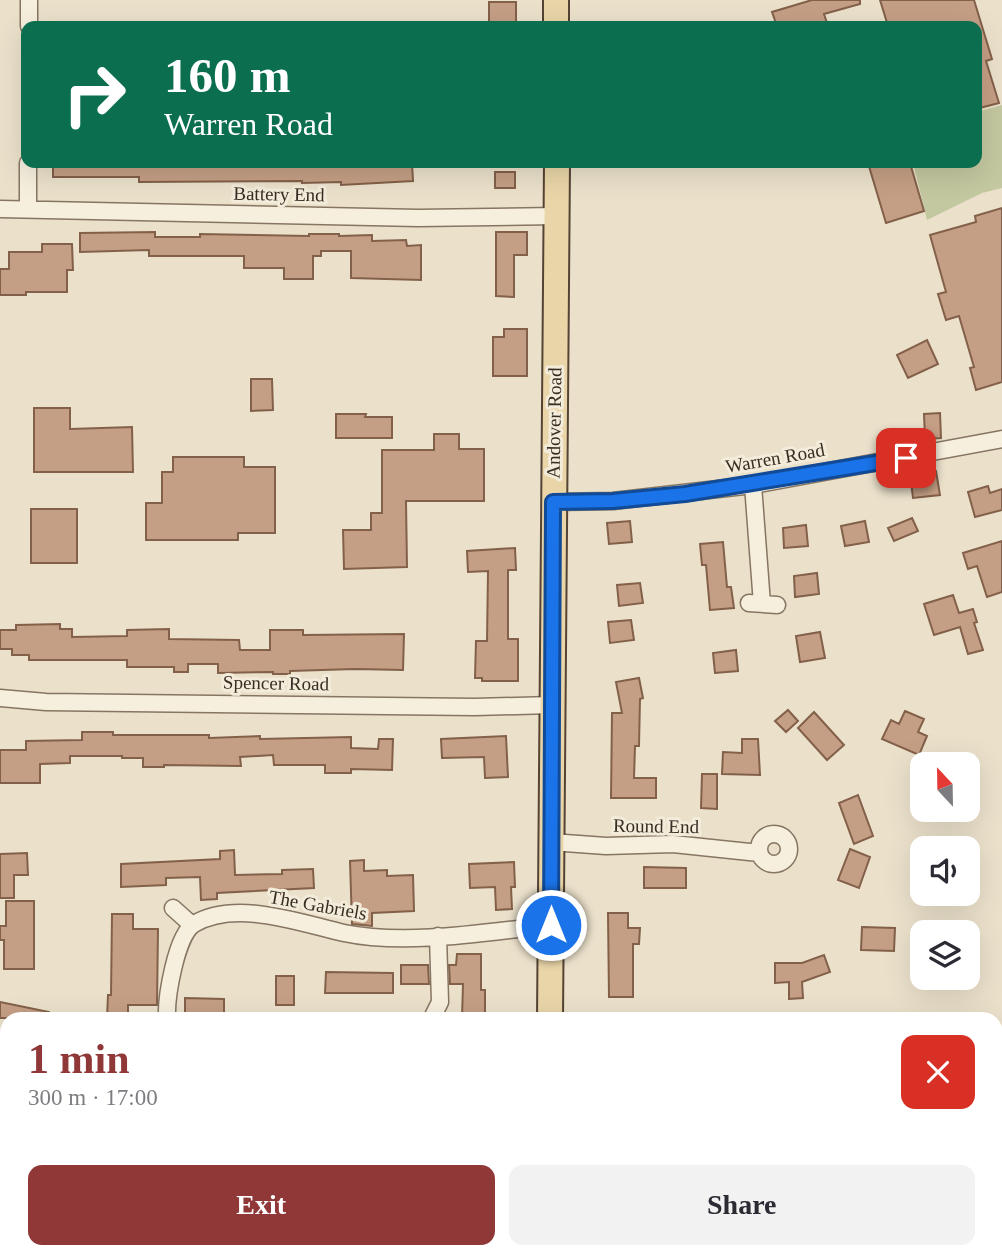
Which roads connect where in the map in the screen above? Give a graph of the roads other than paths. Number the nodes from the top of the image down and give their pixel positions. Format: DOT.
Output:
graph roads {
  1 [pos="29,0"];
  2 [pos="556,0"];
  3 [pos="29,21"];
  4 [pos="556,21"];
  5 [pos="28,168"];
  6 [pos="557,168"];
  7 [pos="0,209"];
  8 [pos="28,209"];
  9 [pos="557,216"];
  10 [pos="1002,439"];
  11 [pos="753,485"];
  12 [pos="553,502"];
  13 [pos="763,604"];
  14 [pos="0,698"];
  15 [pos="552,705"];
  16 [pos="551,842"];
  17 [pos="759,853"];
  18 [pos="173,908"];
  19 [pos="192,925"];
  20 [pos="551,925"];
  21 [pos="438,936"];
  22 [pos="167,1012"];
  23 [pos="435,1012"];
  24 [pos="550,1012"];
  1 -- 3 [label="street"];
  2 -- 4 [label="main road"];
  5 -- 8 [label="street"];
  6 -- 9 [label="main road, Andover Road"];
  7 -- 8 [label="street, Battery End"];
  8 -- 9 [label="street, Battery End"];
  9 -- 12 [label="main road, Andover Road"];
  10 -- 11 [label="street, Warren Road"];
  11 -- 12 [label="street, Warren Road"];
  11 -- 13 [label="street"];
  12 -- 15 [label="main road, Andover Road"];
  14 -- 15 [label="street, Spencer Road"];
  15 -- 16 [label="main road, Andover Road"];
  16 -- 17 [label="street, Round End"];
  16 -- 20 [label="main road, Andover Road"];
  18 -- 19 [label="street"];
  19 -- 21 [label="street, The Gabriels"];
  19 -- 22 [label="street"];
  20 -- 21 [label="street, The Gabriels"];
  20 -- 24 [label="main road, Andover Road"];
  21 -- 23 [label="street"];
}
